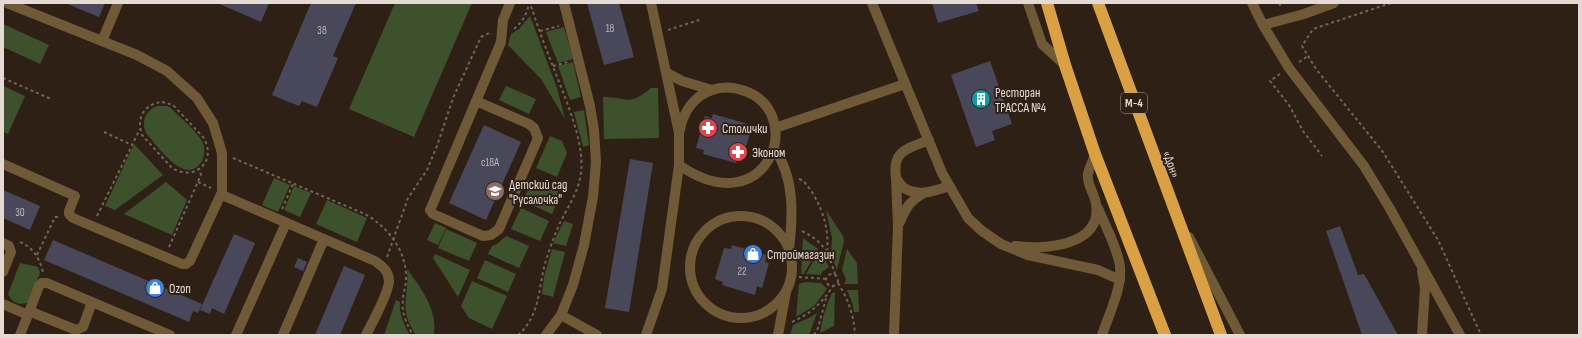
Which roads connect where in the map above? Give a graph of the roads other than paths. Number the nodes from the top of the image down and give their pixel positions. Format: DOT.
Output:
graph roads {
  1 [pos="7,3"];
  2 [pos="118,3"];
  3 [pos="510,3"];
  4 [pos="564,3"];
  5 [pos="650,3"];
  6 [pos="872,3"];
  7 [pos="1028,3"];
  8 [pos="1047,3"];
  9 [pos="1098,3"];
  10 [pos="1252,3"];
  11 [pos="1334,3"];
  12 [pos="1263,25"];
  13 [pos="102,41"];
  14 [pos="1065,65"];
  15 [pos="667,73"];
  16 [pos="905,84"];
  17 [pos="712,90"];
  18 [pos="476,101"];
  19 [pos="775,128"];
  20 [pos="679,133"];
  21 [pos="929,140"];
  22 [pos="774,148"];
  23 [pos="1095,154"];
  24 [pos="3,164"];
  25 [pos="679,166"];
  26 [pos="896,178"];
  27 [pos="949,186"];
  28 [pos="924,193"];
  29 [pos="222,195"];
  30 [pos="1171,202"];
  31 [pos="1096,204"];
  32 [pos="282,221"];
  33 [pos="898,226"];
  34 [pos="324,239"];
  35 [pos="1001,244"];
  36 [pos="7,246"];
  37 [pos="789,250"];
  38 [pos="1421,265"];
  39 [pos="3,272"];
  40 [pos="1120,280"];
  41 [pos="787,289"];
  42 [pos="92,302"];
  43 [pos="3,304"];
  44 [pos="28,313"];
  45 [pos="562,315"];
  46 [pos="20,335"];
  47 [pos="170,335"];
  48 [pos="236,335"];
  49 [pos="283,335"];
  50 [pos="366,335"];
  51 [pos="546,335"];
  52 [pos="597,335"];
  53 [pos="646,335"];
  54 [pos="778,335"];
  55 [pos="894,335"];
  56 [pos="1102,335"];
  57 [pos="1165,335"];
  58 [pos="1221,335"];
  59 [pos="1240,335"];
  60 [pos="1422,335"];
  61 [pos="1460,335"];
  1 -- 13 [label="street"];
  2 -- 13 [label="street"];
  3 -- 18 [label="street"];
  4 -- 45 [label="street"];
  5 -- 15 [label="street"];
  6 -- 16 [label="street"];
  7 -- 14 [label="street"];
  8 -- 14 [label="highway"];
  9 -- 30 [label="highway, «Дон» / М-4"];
  10 -- 12 [label="street"];
  11 -- 12 [label="street"];
  12 -- 38 [label="street"];
  13 -- 29 [label="street"];
  14 -- 23 [label="highway"];
  15 -- 17 [label="street"];
  15 -- 20 [label="street"];
  16 -- 19 [label="street"];
  16 -- 21 [label="street"];
  17 -- 19 [label="street"];
  17 -- 20 [label="street"];
  18 -- 18 [label="street"];
  19 -- 22 [label="street"];
  20 -- 25 [label="street"];
  21 -- 26 [label="street"];
  21 -- 27 [label="street"];
  22 -- 25 [label="street"];
  22 -- 37 [label="street"];
  23 -- 31 [label="street"];
  23 -- 57 [label="highway"];
  24 -- 29 [label="street"];
  25 -- 53 [label="street"];
  26 -- 28 [label="street"];
  26 -- 33 [label="street"];
  27 -- 28 [label="street"];
  27 -- 35 [label="street"];
  28 -- 33 [label="street"];
  29 -- 32 [label="street"];
  30 -- 58 [label="highway, «Дон» / М-4"];
  30 -- 59 [label="street"];
  31 -- 35 [label="street"];
  31 -- 40 [label="street"];
  32 -- 34 [label="street"];
  32 -- 48 [label="street"];
  33 -- 55 [label="street"];
  34 -- 49 [label="street"];
  34 -- 50 [label="street"];
  35 -- 40 [label="street"];
  36 -- 39 [label="street"];
  37 -- 41 [label="street"];
  37 -- 41 [label="street"];
  38 -- 60 [label="street"];
  38 -- 61 [label="street"];
  40 -- 56 [label="street"];
  41 -- 54 [label="street"];
  42 -- 44 [label="street"];
  42 -- 44 [label="street"];
  42 -- 47 [label="street"];
  43 -- 44 [label="street"];
  44 -- 46 [label="street"];
  45 -- 51 [label="street"];
  45 -- 52 [label="street"];
}
